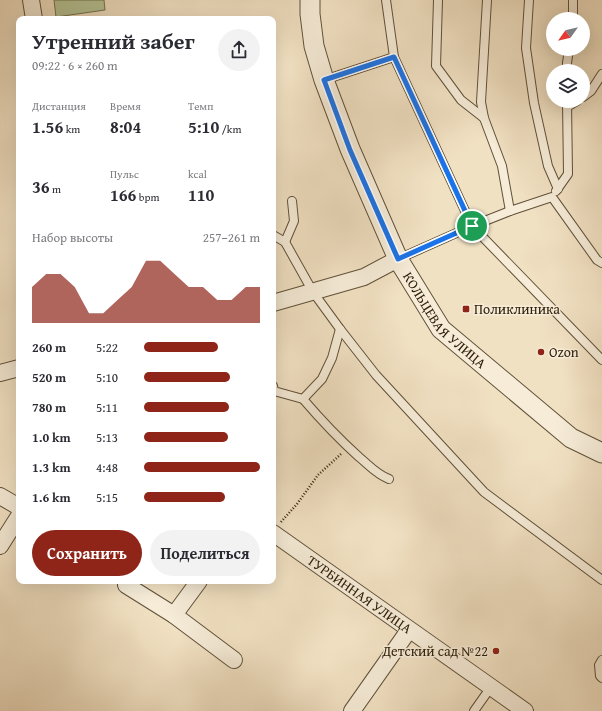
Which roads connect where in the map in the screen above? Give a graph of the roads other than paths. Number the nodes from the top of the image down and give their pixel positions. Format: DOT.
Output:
graph roads {
  1 [pos="31,0"];
  2 [pos="310,0"];
  3 [pos="386,0"];
  4 [pos="438,0"];
  5 [pos="487,0"];
  6 [pos="529,0"];
  7 [pos="573,0"];
  8 [pos="573,12"];
  9 [pos="34,16"];
  10 [pos="394,57"];
  11 [pos="602,74"];
  12 [pos="324,80"];
  13 [pos="590,92"];
  14 [pos="567,108"];
  15 [pos="484,118"];
  16 [pos="558,189"];
  17 [pos="552,197"];
  18 [pos="292,202"];
  19 [pos="510,211"];
  20 [pos="472,226"];
  21 [pos="276,237"];
  22 [pos="285,242"];
  23 [pos="398,259"];
  24 [pos="602,263"];
  25 [pos="313,292"];
  26 [pos="276,302"];
  27 [pos="340,329"];
  28 [pos="602,360"];
  29 [pos="16,369"];
  30 [pos="0,373"];
  31 [pos="276,392"];
  32 [pos="303,399"];
  33 [pos="602,453"];
  34 [pos="389,479"];
  35 [pos="0,496"];
  36 [pos="16,505"];
  37 [pos="16,521"];
  38 [pos="276,531"];
  39 [pos="0,546"];
  40 [pos="602,580"];
  41 [pos="197,584"];
  42 [pos="126,585"];
  43 [pos="174,615"];
  44 [pos="409,630"];
  45 [pos="234,660"];
  46 [pos="602,660"];
  47 [pos="602,678"];
  48 [pos="491,687"];
  49 [pos="352,711"];
  50 [pos="474,711"];
  51 [pos="525,711"];
  1 -- 9 [label="street"];
  2 -- 12 [label="street, КОЛЬЦЕВАЯ УЛИЦА"];
  3 -- 10 [label="lane"];
  4 -- 15 [label="lane"];
  5 -- 15 [label="lane"];
  6 -- 16 [label="lane"];
  7 -- 8 [label="lane"];
  10 -- 12 [label="lane"];
  10 -- 20 [label="lane"];
  11 -- 13 [label="lane"];
  12 -- 23 [label="street, КОЛЬЦЕВАЯ УЛИЦА"];
  14 -- 16 [label="lane"];
  15 -- 19 [label="lane"];
  16 -- 17 [label="lane"];
  17 -- 19 [label="lane"];
  17 -- 24 [label="lane"];
  18 -- 22 [label="lane"];
  19 -- 20 [label="lane"];
  20 -- 23 [label="lane"];
  20 -- 28 [label="lane"];
  21 -- 22 [label="lane"];
  22 -- 25 [label="lane"];
  23 -- 25 [label="street"];
  23 -- 33 [label="street, КОЛЬЦЕВАЯ УЛИЦА"];
  25 -- 26 [label="street"];
  25 -- 27 [label="lane"];
  27 -- 32 [label="lane"];
  27 -- 40 [label="lane"];
  29 -- 30 [label="street"];
  31 -- 32 [label="lane"];
  32 -- 34 [label="lane"];
  35 -- 36 [label="street"];
  37 -- 39 [label="street"];
  38 -- 44 [label="street, ТУРБИННАЯ УЛИЦА"];
  41 -- 43 [label="street"];
  42 -- 43 [label="street"];
  43 -- 45 [label="street"];
  44 -- 48 [label="street, ТУРБИННАЯ УЛИЦА"];
  44 -- 49 [label="street"];
  46 -- 47 [label="lane"];
  48 -- 50 [label="lane"];
  48 -- 51 [label="street, ТУРБИННАЯ УЛИЦА"];
}
